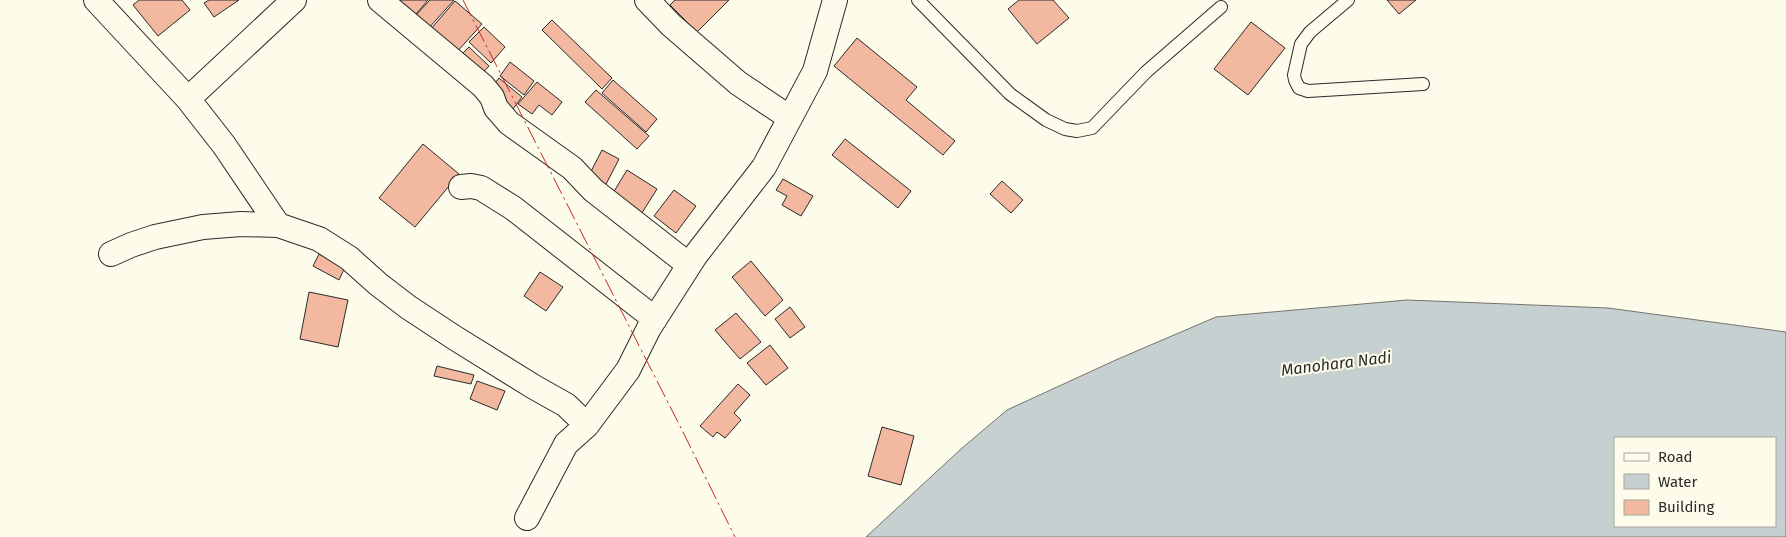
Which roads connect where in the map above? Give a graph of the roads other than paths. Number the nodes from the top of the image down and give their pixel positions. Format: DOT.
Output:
graph roads {
  1 [pos="96,0"];
  2 [pos="294,0"];
  3 [pos="380,0"];
  4 [pos="647,0"];
  5 [pos="835,0"];
  6 [pos="918,0"];
  7 [pos="1348,0"];
  8 [pos="1221,7"];
  9 [pos="1423,84"];
  10 [pos="188,99"];
  11 [pos="790,118"];
  12 [pos="461,187"];
  13 [pos="278,226"];
  14 [pos="111,254"];
  15 [pos="689,265"];
  16 [pos="655,319"];
  17 [pos="587,425"];
  18 [pos="527,518"];
  1 -- 10 [label="street"];
  2 -- 10 [label="street"];
  3 -- 15 [label="street"];
  4 -- 11 [label="street"];
  5 -- 11 [label="street"];
  6 -- 8 [label="lane"];
  7 -- 9 [label="lane"];
  10 -- 13 [label="street"];
  11 -- 15 [label="street"];
  12 -- 16 [label="street"];
  13 -- 14 [label="street"];
  13 -- 17 [label="street"];
  15 -- 16 [label="street"];
  16 -- 17 [label="street"];
  17 -- 18 [label="street"];
}
